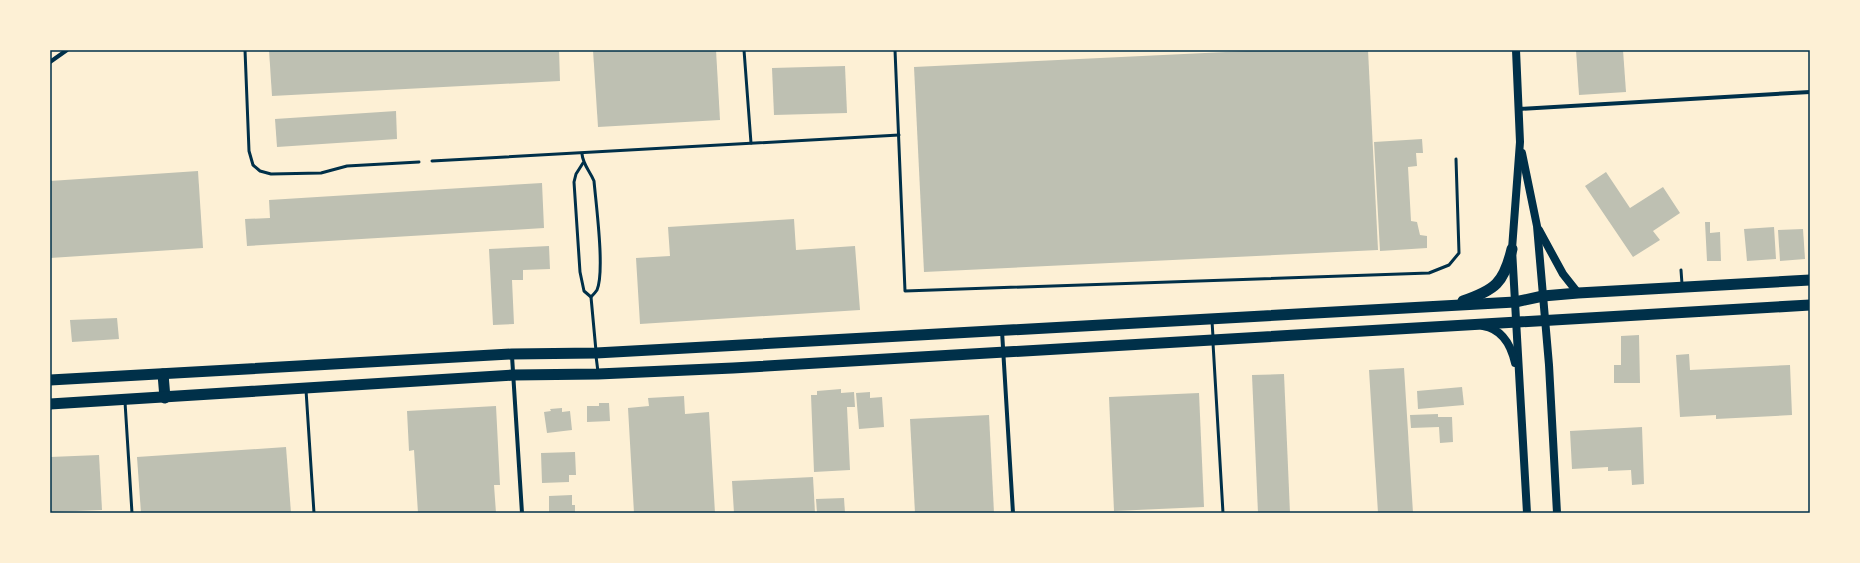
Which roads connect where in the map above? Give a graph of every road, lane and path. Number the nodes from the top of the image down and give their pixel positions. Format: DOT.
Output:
graph roads {
  1 [pos="67,50"];
  2 [pos="246,50"];
  3 [pos="744,50"];
  4 [pos="895,50"];
  5 [pos="1516,50"];
  6 [pos="50,62"];
  7 [pos="1810,92"];
  8 [pos="1518,109"];
  9 [pos="899,134"];
  10 [pos="1520,142"];
  11 [pos="751,143"];
  12 [pos="582,154"];
  13 [pos="1456,158"];
  14 [pos="432,161"];
  15 [pos="419,162"];
  16 [pos="583,163"];
  17 [pos="1537,226"];
  18 [pos="1512,249"];
  19 [pos="1681,270"];
  20 [pos="1810,280"];
  21 [pos="1683,288"];
  22 [pos="1578,293"];
  23 [pos="1543,296"];
  24 [pos="591,297"];
  25 [pos="1515,302"];
  26 [pos="1810,305"];
  27 [pos="1449,306"];
  28 [pos="1212,319"];
  29 [pos="1545,321"];
  30 [pos="1516,322"];
  31 [pos="1477,325"];
  32 [pos="1002,331"];
  33 [pos="1213,340"];
  34 [pos="596,352"];
  35 [pos="1003,352"];
  36 [pos="512,354"];
  37 [pos="163,374"];
  38 [pos="598,374"];
  39 [pos="514,375"];
  40 [pos="50,380"];
  41 [pos="1520,383"];
  42 [pos="305,388"];
  43 [pos="165,398"];
  44 [pos="125,400"];
  45 [pos="50,404"];
  46 [pos="1223,512"];
  47 [pos="132,513"];
  48 [pos="314,513"];
  49 [pos="522,513"];
  50 [pos="1013,513"];
  51 [pos="1527,513"];
  52 [pos="1557,513"];
  1 -- 6 [label="street"];
  2 -- 15 [label="lane"];
  3 -- 11 [label="lane"];
  4 -- 9 [label="lane"];
  5 -- 8 [label="main road"];
  7 -- 8 [label="street"];
  8 -- 10 [label="main road"];
  9 -- 11 [label="lane"];
  9 -- 13 [label="lane"];
  10 -- 17 [label="main road"];
  10 -- 18 [label="main road"];
  11 -- 12 [label="lane"];
  12 -- 14 [label="lane"];
  12 -- 16 [label="lane"];
  16 -- 24 [label="lane"];
  16 -- 24 [label="lane"];
  17 -- 22 [label="main road"];
  17 -- 23 [label="main road"];
  18 -- 25 [label="main road"];
  18 -- 27 [label="highway"];
  19 -- 21 [label="lane"];
  20 -- 21 [label="highway"];
  21 -- 22 [label="highway"];
  22 -- 23 [label="highway"];
  23 -- 25 [label="highway"];
  23 -- 29 [label="main road"];
  24 -- 34 [label="lane"];
  25 -- 27 [label="highway"];
  25 -- 30 [label="main road"];
  26 -- 29 [label="highway"];
  27 -- 28 [label="highway"];
  28 -- 32 [label="highway"];
  28 -- 33 [label="lane"];
  29 -- 30 [label="highway"];
  29 -- 52 [label="main road"];
  30 -- 31 [label="highway"];
  30 -- 41 [label="main road"];
  31 -- 33 [label="highway"];
  31 -- 41 [label="main road"];
  32 -- 34 [label="highway"];
  32 -- 35 [label="street"];
  33 -- 35 [label="highway"];
  33 -- 46 [label="lane"];
  34 -- 36 [label="highway"];
  34 -- 38 [label="lane"];
  35 -- 38 [label="highway"];
  35 -- 50 [label="street"];
  36 -- 37 [label="highway"];
  36 -- 39 [label="street"];
  37 -- 40 [label="highway"];
  37 -- 43 [label="highway"];
  38 -- 39 [label="highway"];
  39 -- 42 [label="highway"];
  39 -- 49 [label="street"];
  41 -- 51 [label="main road"];
  42 -- 43 [label="highway"];
  42 -- 48 [label="lane"];
  43 -- 44 [label="highway"];
  44 -- 45 [label="highway"];
  44 -- 47 [label="lane"];
}
